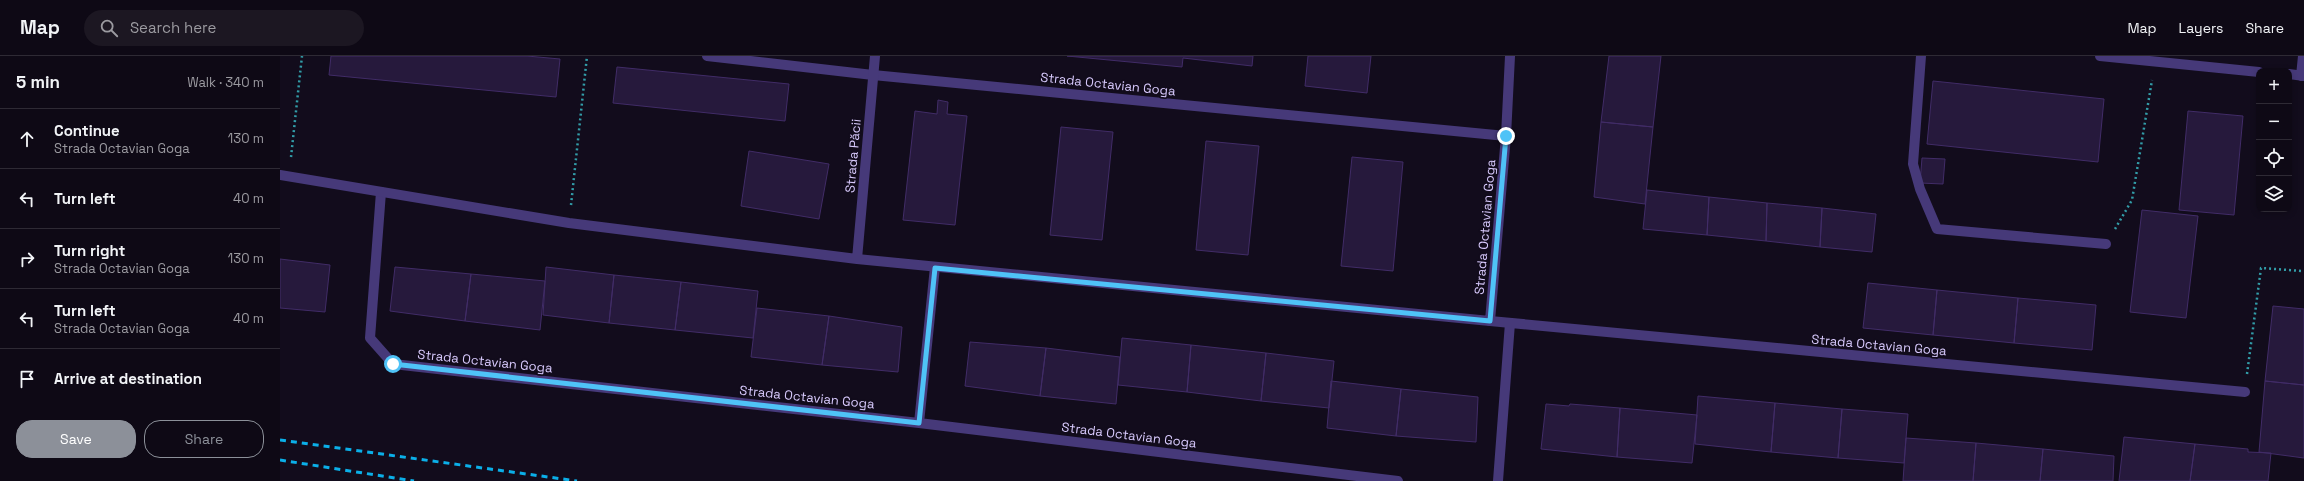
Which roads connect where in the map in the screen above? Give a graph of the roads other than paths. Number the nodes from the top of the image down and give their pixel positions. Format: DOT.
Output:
graph roads {
  1 [pos="707,56"];
  2 [pos="875,56"];
  3 [pos="1510,56"];
  4 [pos="1922,56"];
  5 [pos="2100,56"];
  6 [pos="2303,56"];
  7 [pos="2256,72"];
  8 [pos="2292,74"];
  9 [pos="873,75"];
  10 [pos="2303,76"];
  11 [pos="1506,136"];
  12 [pos="285,176"];
  13 [pos="381,192"];
  14 [pos="2106,244"];
  15 [pos="857,259"];
  16 [pos="935,268"];
  17 [pos="1490,321"];
  18 [pos="1510,323"];
  19 [pos="2245,392"];
  20 [pos="919,423"];
  21 [pos="1398,481"];
  22 [pos="1498,481"];
  1 -- 9 [label="street, Strada Octavian Goga"];
  2 -- 9 [label="street, Strada Păcii"];
  3 -- 11 [label="street, Strada Octavian Goga"];
  4 -- 14 [label="street"];
  5 -- 7 [label="street"];
  6 -- 10 [label="street"];
  8 -- 10 [label="street"];
  9 -- 11 [label="street, Strada Octavian Goga"];
  9 -- 15 [label="street, Strada Păcii"];
  11 -- 17 [label="street, Strada Octavian Goga"];
  12 -- 13 [label="street, Strada Octavian Goga"];
  13 -- 15 [label="street, Strada Octavian Goga"];
  13 -- 20 [label="street, Strada Octavian Goga"];
  15 -- 16 [label="street, Strada Octavian Goga"];
  16 -- 17 [label="street, Strada Octavian Goga"];
  16 -- 20 [label="street"];
  17 -- 18 [label="street, Strada Octavian Goga"];
  18 -- 19 [label="street, Strada Octavian Goga"];
  18 -- 22 [label="street"];
  20 -- 21 [label="street, Strada Octavian Goga"];
}
